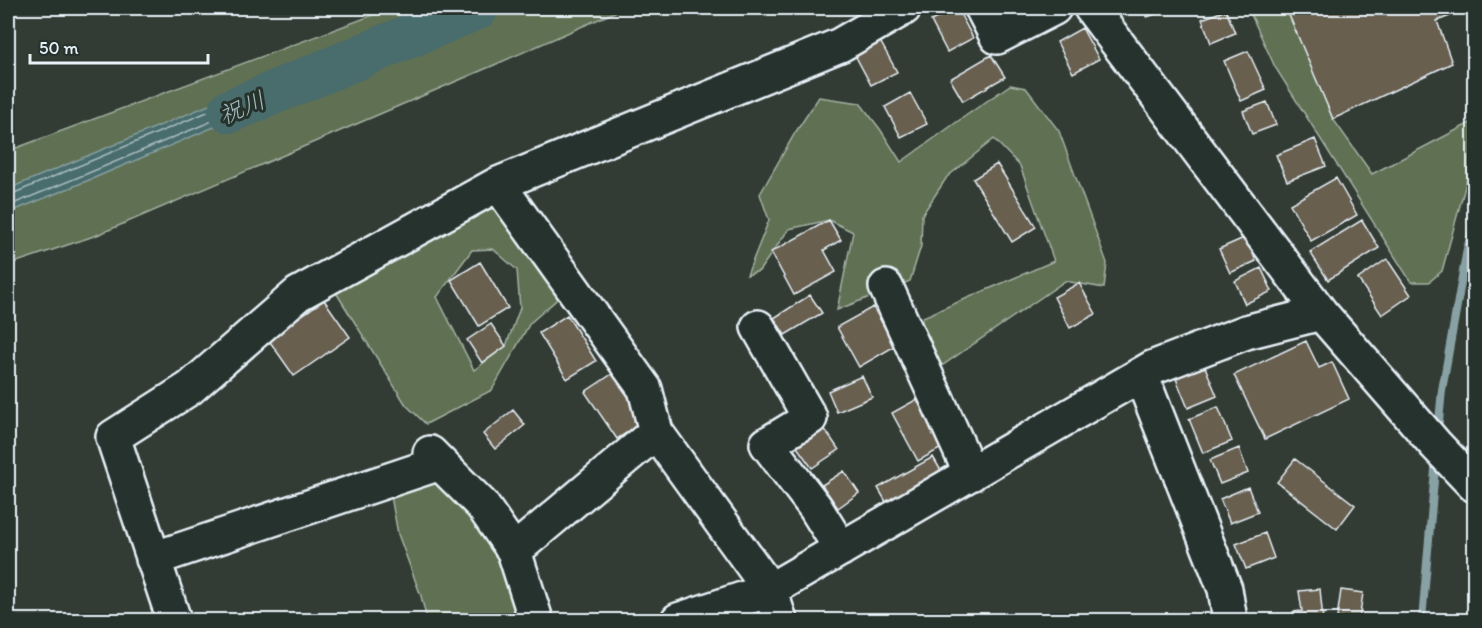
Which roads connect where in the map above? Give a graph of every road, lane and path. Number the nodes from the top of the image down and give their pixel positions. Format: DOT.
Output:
graph roads {
  1 [pos="904,8"];
  2 [pos="982,8"];
  3 [pos="1054,8"];
  4 [pos="1091,8"];
  5 [pos="498,184"];
  6 [pos="886,287"];
  7 [pos="1321,314"];
  8 [pos="758,327"];
  9 [pos="1141,375"];
  10 [pos="656,432"];
  11 [pos="971,474"];
  12 [pos="1474,485"];
  13 [pos="841,549"];
  14 [pos="514,551"];
  15 [pos="153,559"];
  16 [pos="770,590"];
  17 [pos="174,621"];
  18 [pos="536,621"];
  19 [pos="678,621"];
  20 [pos="780,621"];
  21 [pos="1230,621"];
  1 -- 5 [label="street"];
  2 -- 3 [label="street"];
  4 -- 7 [label="street"];
  5 -- 10 [label="street"];
  5 -- 15 [label="street"];
  6 -- 11 [label="street"];
  7 -- 9 [label="street"];
  7 -- 12 [label="street"];
  8 -- 13 [label="street"];
  9 -- 11 [label="street"];
  9 -- 21 [label="street"];
  10 -- 14 [label="street"];
  10 -- 16 [label="street"];
  11 -- 13 [label="street"];
  13 -- 16 [label="street"];
  14 -- 15 [label="street"];
  14 -- 18 [label="street"];
  15 -- 17 [label="street"];
  16 -- 19 [label="street"];
  16 -- 20 [label="street"];
}
